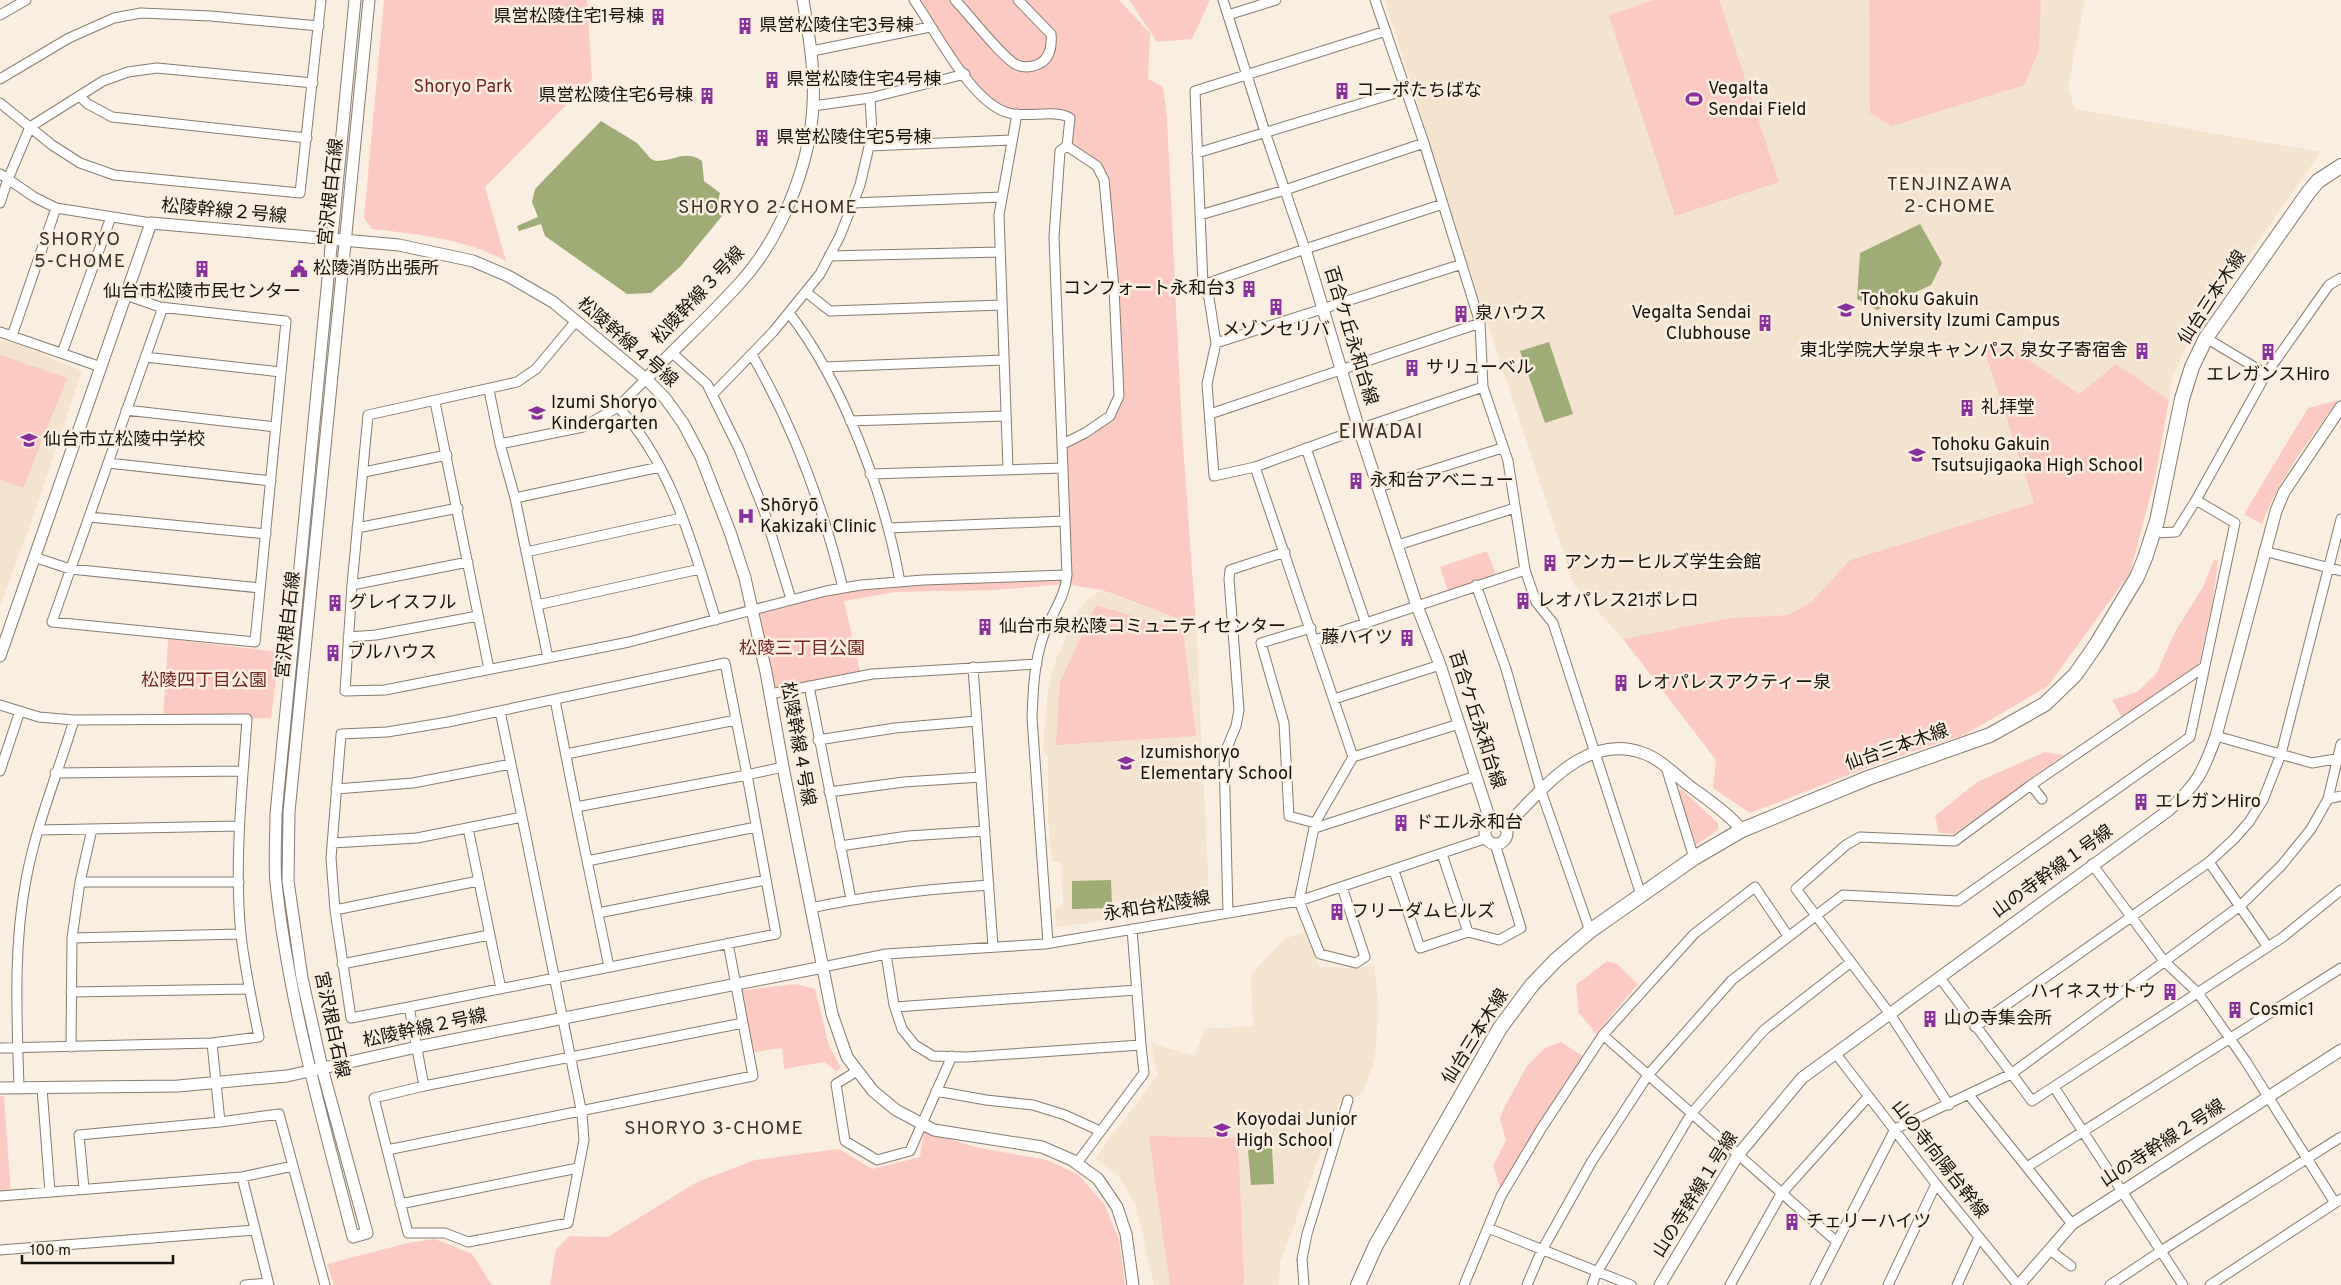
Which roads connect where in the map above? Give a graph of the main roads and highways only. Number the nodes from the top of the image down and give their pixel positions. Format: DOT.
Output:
graph roads {
  1 [pos="2341,166"];
  2 [pos="1358,1285"];
  1 -- 2 [label="main road, 仙台三本木線"];
}
